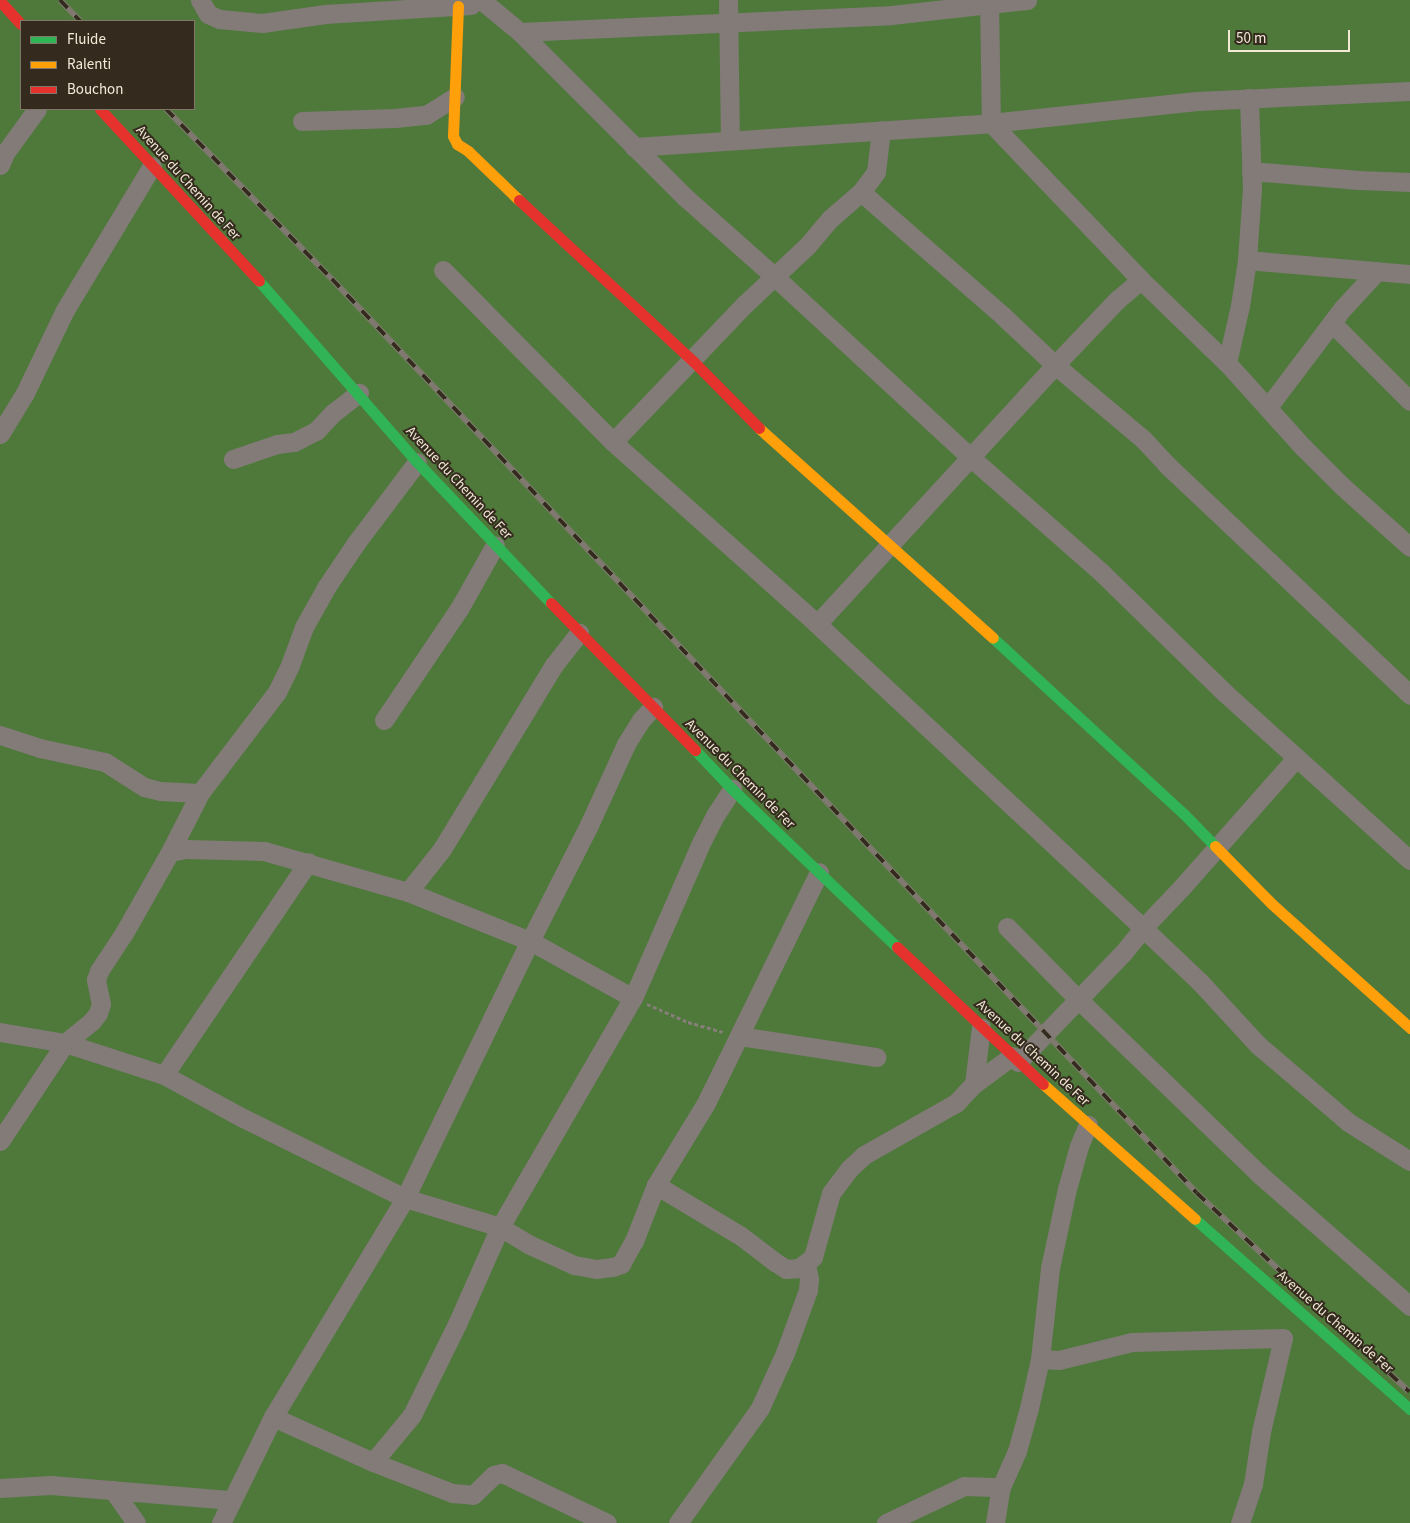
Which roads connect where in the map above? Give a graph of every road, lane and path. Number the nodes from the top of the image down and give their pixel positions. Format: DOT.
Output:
graph roads {
  1 [pos="200,0"];
  2 [pos="728,0"];
  3 [pos="1027,0"];
  4 [pos="0,1"];
  5 [pos="483,2"];
  6 [pos="989,2"];
  7 [pos="458,6"];
  8 [pos="728,22"];
  9 [pos="20,23"];
  10 [pos="520,32"];
  11 [pos="1410,91"];
  12 [pos="455,97"];
  13 [pos="1249,98"];
  14 [pos="36,110"];
  15 [pos="101,110"];
  16 [pos="302,121"];
  17 [pos="991,123"];
  18 [pos="881,130"];
  19 [pos="730,139"];
  20 [pos="634,147"];
  21 [pos="0,165"];
  22 [pos="152,166"];
  23 [pos="1251,171"];
  24 [pos="1410,182"];
  25 [pos="861,192"];
  26 [pos="1247,260"];
  27 [pos="443,270"];
  28 [pos="1378,271"];
  29 [pos="1410,274"];
  30 [pos="776,277"];
  31 [pos="1141,280"];
  32 [pos="1332,323"];
  33 [pos="693,361"];
  34 [pos="1228,362"];
  35 [pos="1055,365"];
  36 [pos="359,392"];
  37 [pos="1410,401"];
  38 [pos="1268,407"];
  39 [pos="0,434"];
  40 [pos="614,442"];
  41 [pos="969,456"];
  42 [pos="233,459"];
  43 [pos="417,462"];
  44 [pos="496,545"];
  45 [pos="890,545"];
  46 [pos="1410,546"];
  47 [pos="817,624"];
  48 [pos="579,633"];
  49 [pos="1410,695"];
  50 [pos="654,707"];
  51 [pos="384,720"];
  52 [pos="0,735"];
  53 [pos="1296,758"];
  54 [pos="732,789"];
  55 [pos="200,793"];
  56 [pos="1216,848"];
  57 [pos="170,852"];
  58 [pos="1410,860"];
  59 [pos="308,862"];
  60 [pos="819,872"];
  61 [pos="408,892"];
  62 [pos="1007,927"];
  63 [pos="1143,928"];
  64 [pos="530,941"];
  65 [pos="633,998"];
  66 [pos="1079,1000"];
  67 [pos="981,1026"];
  68 [pos="1410,1028"];
  69 [pos="0,1032"];
  70 [pos="739,1036"];
  71 [pos="65,1042"];
  72 [pos="876,1057"];
  73 [pos="1015,1059"];
  74 [pos="164,1075"];
  75 [pos="974,1084"];
  76 [pos="1088,1125"];
  77 [pos="0,1141"];
  78 [pos="1410,1161"];
  79 [pos="656,1185"];
  80 [pos="405,1198"];
  81 [pos="500,1228"];
  82 [pos="806,1264"];
  83 [pos="1410,1306"];
  84 [pos="1040,1359"];
  85 [pos="1410,1409"];
  86 [pos="273,1416"];
  87 [pos="373,1462"];
  88 [pos="1001,1486"];
  89 [pos="0,1488"];
  90 [pos="113,1490"];
  91 [pos="231,1500"];
  92 [pos="136,1523"];
  93 [pos="221,1523"];
  94 [pos="607,1523"];
  95 [pos="678,1523"];
  96 [pos="886,1523"];
  97 [pos="994,1523"];
  98 [pos="1240,1523"];
  1 -- 7 [label="street"];
  2 -- 8 [label="street"];
  3 -- 6 [label="street"];
  4 -- 9 [label="street"];
  5 -- 7 [label="street"];
  5 -- 10 [label="street"];
  6 -- 8 [label="street"];
  6 -- 17 [label="street"];
  7 -- 12 [label="street"];
  8 -- 10 [label="street"];
  8 -- 19 [label="street"];
  10 -- 20 [label="street"];
  11 -- 13 [label="street"];
  12 -- 16 [label="street"];
  12 -- 33 [label="street"];
  13 -- 17 [label="street"];
  13 -- 23 [label="street"];
  14 -- 21 [label="street"];
  15 -- 22 [label="street, Avenue du Chemin de Fer"];
  17 -- 18 [label="street"];
  17 -- 31 [label="street"];
  18 -- 19 [label="street"];
  18 -- 25 [label="street"];
  19 -- 20 [label="street"];
  20 -- 30 [label="street"];
  22 -- 36 [label="street, Avenue du Chemin de Fer"];
  22 -- 39 [label="street"];
  23 -- 24 [label="street"];
  23 -- 26 [label="street"];
  25 -- 30 [label="street"];
  25 -- 35 [label="street"];
  26 -- 28 [label="street"];
  26 -- 34 [label="street"];
  27 -- 40 [label="street"];
  28 -- 29 [label="street"];
  28 -- 32 [label="street"];
  30 -- 33 [label="street"];
  30 -- 41 [label="street"];
  31 -- 34 [label="street"];
  31 -- 35 [label="street"];
  32 -- 37 [label="street"];
  32 -- 38 [label="street"];
  33 -- 40 [label="street"];
  33 -- 45 [label="street"];
  34 -- 38 [label="street"];
  35 -- 41 [label="street"];
  35 -- 49 [label="street"];
  36 -- 42 [label="street"];
  36 -- 43 [label="street, Avenue du Chemin de Fer"];
  38 -- 46 [label="street"];
  40 -- 47 [label="street"];
  41 -- 45 [label="street"];
  41 -- 53 [label="street"];
  43 -- 44 [label="street, Avenue du Chemin de Fer"];
  43 -- 55 [label="street"];
  44 -- 48 [label="street, Avenue du Chemin de Fer"];
  44 -- 51 [label="street"];
  45 -- 47 [label="street"];
  45 -- 56 [label="street"];
  47 -- 63 [label="street"];
  48 -- 50 [label="street, Avenue du Chemin de Fer"];
  48 -- 61 [label="street"];
  50 -- 54 [label="street, Avenue du Chemin de Fer"];
  50 -- 64 [label="street"];
  52 -- 55 [label="street"];
  53 -- 56 [label="street"];
  53 -- 58 [label="street"];
  54 -- 60 [label="street, Avenue du Chemin de Fer"];
  54 -- 65 [label="street"];
  55 -- 57 [label="street"];
  56 -- 63 [label="street"];
  56 -- 68 [label="street"];
  57 -- 59 [label="street"];
  57 -- 71 [label="street"];
  59 -- 61 [label="street"];
  59 -- 74 [label="street"];
  60 -- 67 [label="street, Avenue du Chemin de Fer"];
  60 -- 70 [label="street"];
  61 -- 64 [label="street"];
  62 -- 66 [label="street"];
  63 -- 66 [label="street"];
  63 -- 78 [label="street"];
  64 -- 65 [label="street"];
  64 -- 80 [label="street"];
  65 -- 70 [label="path"];
  65 -- 81 [label="street"];
  66 -- 73 [label="street"];
  66 -- 83 [label="street"];
  67 -- 73 [label="street, Avenue du Chemin de Fer"];
  67 -- 75 [label="street"];
  69 -- 71 [label="street"];
  70 -- 72 [label="street"];
  70 -- 79 [label="street"];
  71 -- 74 [label="street"];
  71 -- 77 [label="street"];
  73 -- 75 [label="street"];
  73 -- 76 [label="street, Avenue du Chemin de Fer"];
  74 -- 80 [label="street"];
  75 -- 82 [label="street"];
  76 -- 84 [label="street"];
  76 -- 85 [label="street, Avenue du Chemin de Fer"];
  79 -- 81 [label="street"];
  79 -- 82 [label="street"];
  80 -- 81 [label="street"];
  80 -- 86 [label="street"];
  81 -- 87 [label="street"];
  82 -- 95 [label="street"];
  84 -- 88 [label="street"];
  84 -- 98 [label="street"];
  86 -- 87 [label="street"];
  86 -- 91 [label="street"];
  87 -- 94 [label="street"];
  88 -- 96 [label="street"];
  88 -- 97 [label="street"];
  89 -- 90 [label="street"];
  90 -- 91 [label="street"];
  90 -- 92 [label="street"];
  91 -- 93 [label="street"];
}
